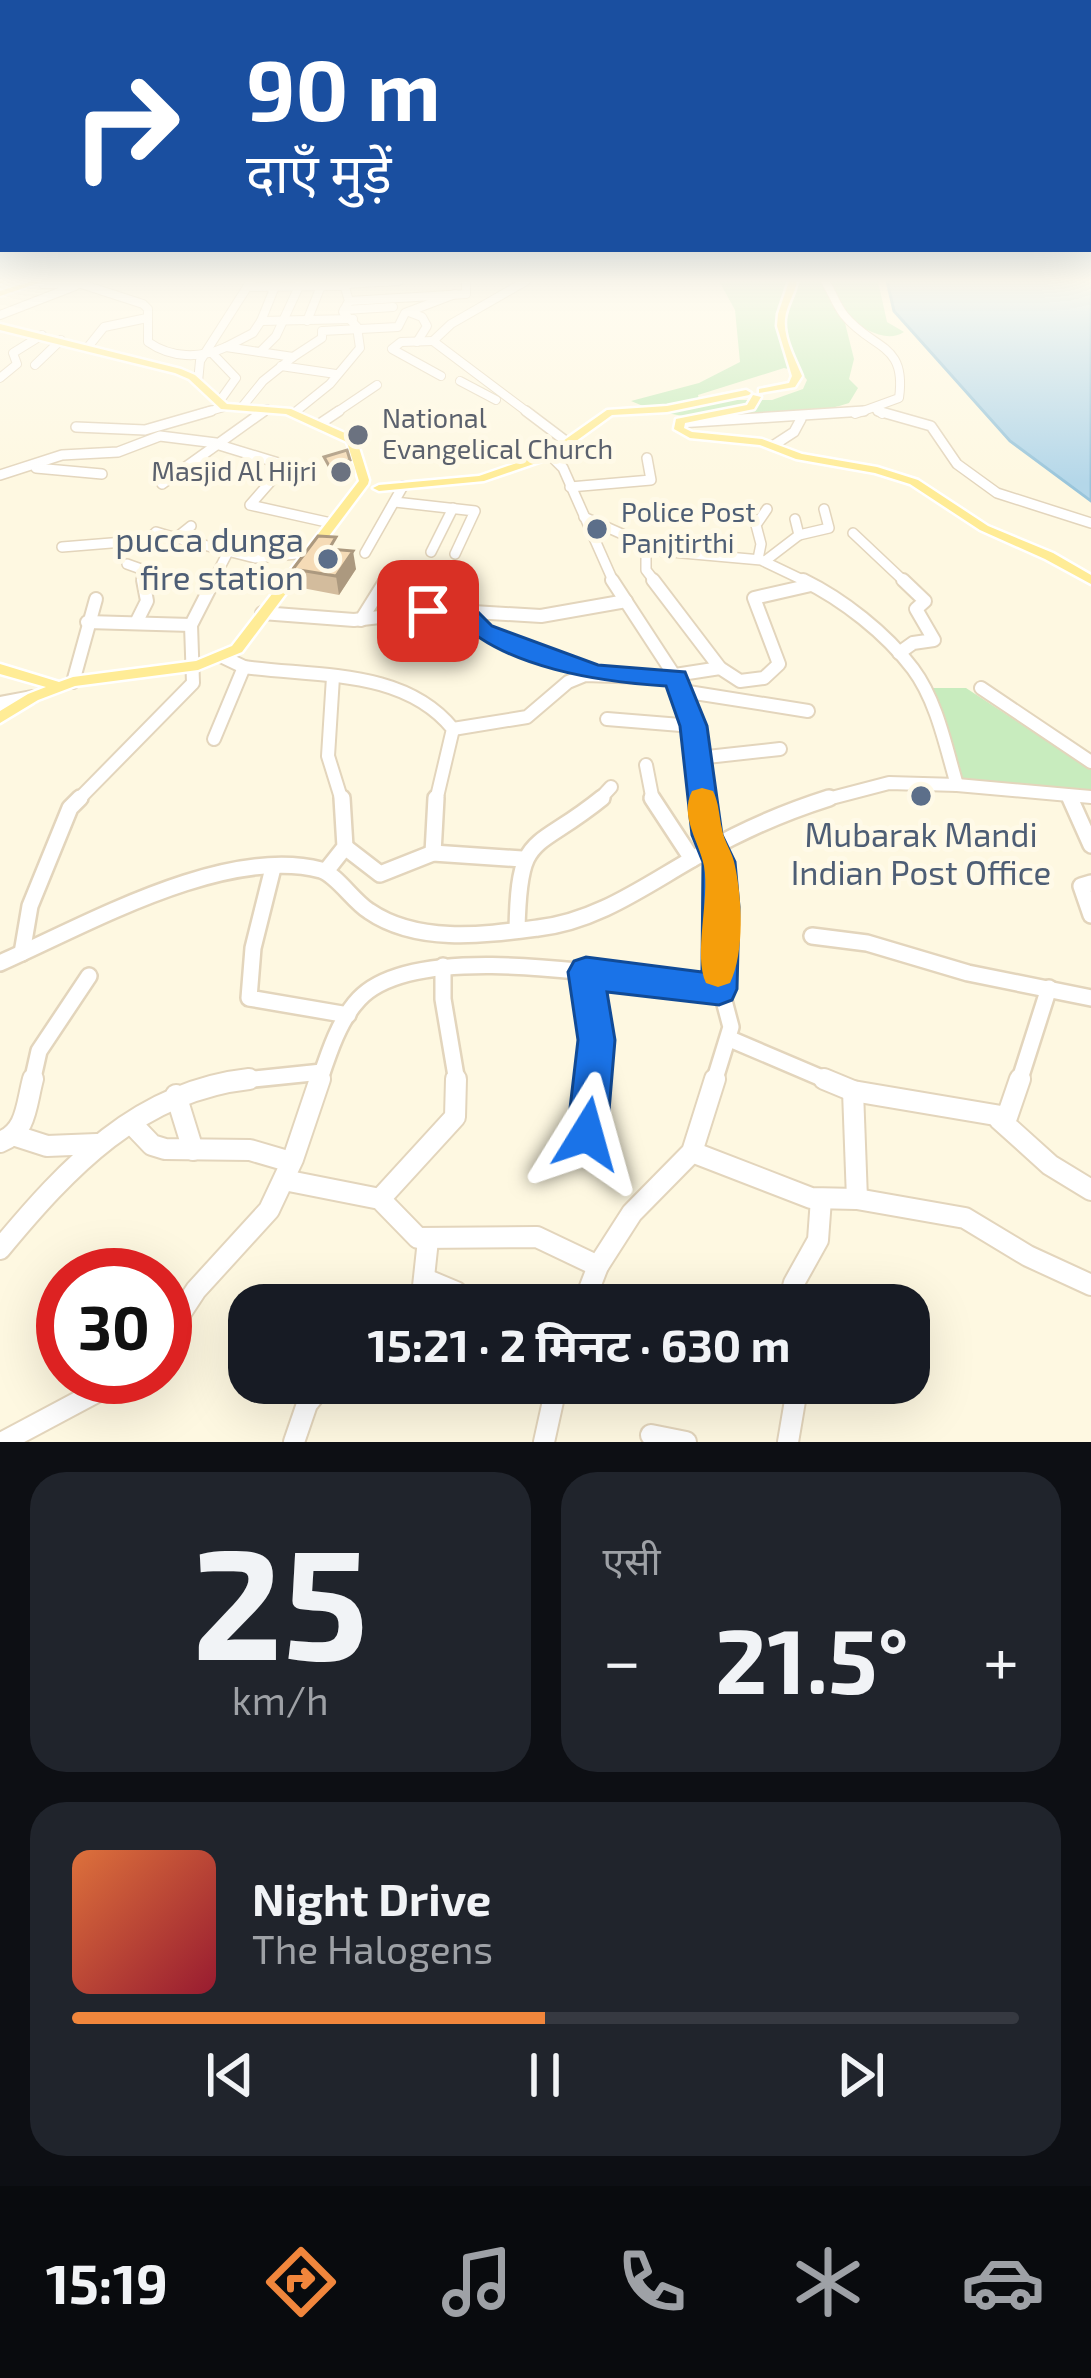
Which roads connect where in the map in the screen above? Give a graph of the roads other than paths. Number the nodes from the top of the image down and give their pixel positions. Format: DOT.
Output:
graph roads {
  1 [pos="21,348"];
  2 [pos="52,348"];
  3 [pos="93,348"];
  4 [pos="159,348"];
  5 [pos="211,348"];
  6 [pos="223,348"];
  7 [pos="235,348"];
  8 [pos="263,348"];
  9 [pos="310,348"];
  10 [pos="358,348"];
  11 [pos="394,348"];
  12 [pos="442,348"];
  13 [pos="785,348"];
  14 [pos="890,348"];
  15 [pos="260,352"];
  16 [pos="293,356"];
  17 [pos="206,357"];
  18 [pos="35,365"];
  19 [pos="281,366"];
  20 [pos="168,369"];
  21 [pos="336,374"];
  22 [pos="441,376"];
  23 [pos="0,378"];
  24 [pos="198,382"];
  25 [pos="460,382"];
  26 [pos="377,386"];
  27 [pos="756,394"];
  28 [pos="222,404"];
  29 [pos="515,406"];
  30 [pos="242,407"];
  31 [pos="267,409"];
  32 [pos="876,409"];
  33 [pos="294,413"];
  34 [pos="801,419"];
  35 [pos="322,423"];
  36 [pos="679,423"];
  37 [pos="76,427"];
  38 [pos="110,432"];
  39 [pos="567,442"];
  40 [pos="216,444"];
  41 [pos="774,445"];
  42 [pos="118,452"];
  43 [pos="550,455"];
  44 [pos="646,458"];
  45 [pos="23,468"];
  46 [pos="102,474"];
  47 [pos="0,475"];
  48 [pos="374,483"];
  49 [pos="162,484"];
  50 [pos="409,485"];
  51 [pos="570,488"];
  52 [pos="395,502"];
  53 [pos="453,508"];
  54 [pos="767,509"];
  55 [pos="824,509"];
  56 [pos="584,517"];
  57 [pos="795,519"];
  58 [pos="331,523"];
  59 [pos="1091,523"];
  60 [pos="191,526"];
  61 [pos="853,533"];
  62 [pos="799,535"];
  63 [pos="176,538"];
  64 [pos="646,546"];
  65 [pos="62,547"];
  66 [pos="228,552"];
  67 [pos="431,552"];
  68 [pos="308,553"];
  69 [pos="364,553"];
  70 [pos="455,554"];
  71 [pos="761,560"];
  72 [pos="127,564"];
  73 [pos="394,567"];
  74 [pos="1091,580"];
  75 [pos="812,585"];
  76 [pos="96,599"];
  77 [pos="626,601"];
  78 [pos="440,610"];
  79 [pos="464,612"];
  80 [pos="262,613"];
  81 [pos="382,619"];
  82 [pos="361,620"];
  83 [pos="137,621"];
  84 [pos="87,622"];
  85 [pos="191,625"];
  86 [pos="243,640"];
  87 [pos="899,653"];
  88 [pos="223,658"];
  89 [pos="192,665"];
  90 [pos="244,668"];
  91 [pos="720,668"];
  92 [pos="0,670"];
  93 [pos="595,673"];
  94 [pos="333,677"];
  95 [pos="678,682"];
  96 [pos="64,683"];
  97 [pos="982,688"];
  98 [pos="33,697"];
  99 [pos="6,701"];
  100 [pos="808,711"];
  101 [pos="0,715"];
  102 [pos="607,719"];
  103 [pos="693,726"];
  104 [pos="453,729"];
  105 [pos="214,740"];
  106 [pos="780,749"];
  107 [pos="698,758"];
  108 [pos="1091,762"];
  109 [pos="646,765"];
  110 [pos="957,785"];
  111 [pos="611,787"];
  112 [pos="1069,796"];
  113 [pos="1091,797"];
  114 [pos="1091,844"];
  115 [pos="345,847"];
  116 [pos="715,848"];
  117 [pos="433,854"];
  118 [pos="522,859"];
  119 [pos="692,860"];
  120 [pos="273,868"];
  121 [pos="326,871"];
  122 [pos="1091,883"];
  123 [pos="1091,915"];
  124 [pos="517,930"];
  125 [pos="812,936"];
  126 [pos="22,953"];
  127 [pos="0,963"];
  128 [pos="443,966"];
  129 [pos="586,972"];
  130 [pos="88,976"];
  131 [pos="1048,988"];
  132 [pos="719,989"];
  133 [pos="1091,998"];
  134 [pos="348,1015"];
  135 [pos="730,1039"];
  136 [pos="322,1072"];
  137 [pos="853,1090"];
  138 [pos="176,1095"];
  139 [pos="999,1119"];
  140 [pos="131,1123"];
  141 [pos="587,1137"];
  142 [pos="8,1139"];
  143 [pos="100,1144"];
  144 [pos="194,1150"];
  145 [pos="692,1152"];
  146 [pos="288,1171"];
  147 [pos="1091,1190"];
  148 [pos="380,1199"];
  149 [pos="821,1199"];
  150 [pos="857,1199"];
  151 [pos="428,1240"];
  152 [pos="0,1249"];
  153 [pos="598,1266"];
  154 [pos="424,1279"];
  155 [pos="423,1284"];
  156 [pos="436,1284"];
  157 [pos="591,1284"];
  158 [pos="793,1284"];
  159 [pos="1091,1285"];
  160 [pos="192,1295"];
  161 [pos="74,1404"];
  162 [pos="307,1404"];
  163 [pos="552,1404"];
  164 [pos="794,1404"];
  165 [pos="651,1435"];
  166 [pos="3,1442"];
  167 [pos="294,1442"];
  168 [pos="544,1442"];
  169 [pos="686,1442"];
  170 [pos="788,1442"];
  1 -- 23 [label="street"];
  2 -- 18 [label="street"];
  3 -- 20 [label="main road"];
  4 -- 17 [label="street"];
  5 -- 17 [label="street"];
  6 -- 17 [label="street"];
  7 -- 15 [label="street"];
  8 -- 15 [label="street"];
  9 -- 16 [label="street"];
  10 -- 21 [label="street"];
  11 -- 22 [label="street"];
  12 -- 29 [label="street"];
  13 -- 27 [label="main road"];
  14 -- 32 [label="street"];
  15 -- 16 [label="street"];
  16 -- 19 [label="street"];
  17 -- 20 [label="street"];
  17 -- 24 [label="street"];
  17 -- 28 [label="street"];
  19 -- 21 [label="street"];
  19 -- 30 [label="street"];
  20 -- 24 [label="main road"];
  21 -- 33 [label="street"];
  24 -- 28 [label="main road"];
  25 -- 29 [label="street"];
  26 -- 35 [label="street"];
  27 -- 36 [label="main road"];
  27 -- 39 [label="main road"];
  28 -- 30 [label="main road"];
  28 -- 38 [label="street"];
  29 -- 39 [label="street"];
  30 -- 31 [label="main road"];
  31 -- 33 [label="main road"];
  31 -- 40 [label="street"];
  32 -- 34 [label="street"];
  32 -- 59 [label="street"];
  33 -- 35 [label="main road"];
  34 -- 36 [label="street"];
  34 -- 41 [label="street"];
  35 -- 48 [label="main road"];
  36 -- 41 [label="main road"];
  37 -- 38 [label="street"];
  38 -- 42 [label="street"];
  39 -- 43 [label="main road"];
  40 -- 42 [label="street"];
  40 -- 49 [label="street"];
  40 -- 58 [label="street"];
  41 -- 74 [label="main road"];
  42 -- 45 [label="street"];
  43 -- 50 [label="main road"];
  43 -- 51 [label="street"];
  44 -- 51 [label="street"];
  45 -- 46 [label="street"];
  45 -- 47 [label="street"];
  48 -- 50 [label="main road"];
  48 -- 58 [label="main road"];
  50 -- 52 [label="street"];
  51 -- 56 [label="street"];
  52 -- 53 [label="street"];
  52 -- 69 [label="street"];
  53 -- 67 [label="street"];
  53 -- 70 [label="street"];
  54 -- 71 [label="street"];
  55 -- 62 [label="street"];
  56 -- 64 [label="street"];
  56 -- 77 [label="street"];
  57 -- 62 [label="street"];
  58 -- 68 [label="main road"];
  60 -- 63 [label="street"];
  61 -- 87 [label="street"];
  62 -- 71 [label="street"];
  63 -- 65 [label="street"];
  63 -- 66 [label="street"];
  64 -- 71 [label="street"];
  64 -- 91 [label="street"];
  66 -- 68 [label="street"];
  66 -- 85 [label="street"];
  68 -- 80 [label="main road"];
  71 -- 75 [label="street"];
  72 -- 83 [label="street"];
  73 -- 82 [label="street"];
  75 -- 87 [label="street"];
  75 -- 91 [label="street"];
  76 -- 84 [label="street"];
  77 -- 79 [label="street"];
  77 -- 95 [label="street"];
  78 -- 79 [label="street"];
  78 -- 81 [label="street"];
  78 -- 81 [label="street"];
  79 -- 93 [label="street"];
  80 -- 82 [label="street"];
  80 -- 86 [label="main road"];
  81 -- 82 [label="street"];
  83 -- 84 [label="street"];
  83 -- 85 [label="street"];
  84 -- 96 [label="street"];
  85 -- 89 [label="street"];
  86 -- 88 [label="main road"];
  86 -- 89 [label="main road"];
  87 -- 110 [label="street"];
  88 -- 89 [label="main road"];
  88 -- 90 [label="street"];
  89 -- 96 [label="main road"];
  89 -- 126 [label="street"];
  90 -- 94 [label="street"];
  90 -- 105 [label="street"];
  91 -- 95 [label="street"];
  92 -- 96 [label="main road"];
  93 -- 95 [label="street"];
  93 -- 104 [label="street"];
  94 -- 104 [label="street"];
  94 -- 115 [label="street"];
  95 -- 100 [label="street"];
  95 -- 103 [label="street"];
  96 -- 98 [label="main road"];
  96 -- 99 [label="main road"];
  97 -- 108 [label="street"];
  98 -- 99 [label="street"];
  98 -- 101 [label="main road"];
  99 -- 101 [label="main road"];
  102 -- 103 [label="street"];
  103 -- 107 [label="street"];
  104 -- 117 [label="street"];
  106 -- 107 [label="street"];
  107 -- 116 [label="street"];
  109 -- 119 [label="street"];
  110 -- 112 [label="street"];
  110 -- 116 [label="street"];
  111 -- 118 [label="street"];
  112 -- 113 [label="street"];
  112 -- 114 [label="street"];
  115 -- 117 [label="street"];
  115 -- 121 [label="street"];
  116 -- 119 [label="street"];
  116 -- 132 [label="street"];
  117 -- 118 [label="street"];
  118 -- 124 [label="street"];
  119 -- 124 [label="street"];
  120 -- 121 [label="street"];
  120 -- 126 [label="street"];
  120 -- 134 [label="street"];
  121 -- 124 [label="street"];
  122 -- 123 [label="street"];
  125 -- 131 [label="street"];
  126 -- 127 [label="street"];
  128 -- 129 [label="street"];
  128 -- 134 [label="street"];
  128 -- 148 [label="street"];
  129 -- 132 [label="street"];
  129 -- 141 [label="street"];
  130 -- 142 [label="street"];
  131 -- 133 [label="street"];
  131 -- 139 [label="street"];
  132 -- 135 [label="street"];
  134 -- 136 [label="street"];
  135 -- 137 [label="street"];
  135 -- 145 [label="street"];
  136 -- 138 [label="street"];
  136 -- 146 [label="street"];
  137 -- 139 [label="street"];
  137 -- 150 [label="street"];
  138 -- 140 [label="street"];
  138 -- 144 [label="street"];
  139 -- 147 [label="street"];
  140 -- 143 [label="street"];
  140 -- 144 [label="street"];
  142 -- 143 [label="street"];
  143 -- 152 [label="street"];
  144 -- 146 [label="street"];
  145 -- 149 [label="street"];
  145 -- 153 [label="street"];
  146 -- 148 [label="street"];
  146 -- 160 [label="street"];
  148 -- 151 [label="street"];
  149 -- 150 [label="street"];
  149 -- 158 [label="street"];
  150 -- 159 [label="street"];
  151 -- 153 [label="street"];
  151 -- 154 [label="street"];
  153 -- 157 [label="street"];
  154 -- 155 [label="street"];
  154 -- 156 [label="street"];
  161 -- 166 [label="street"];
  162 -- 167 [label="street"];
  163 -- 168 [label="street"];
  164 -- 170 [label="street"];
  165 -- 169 [label="street"];
}
